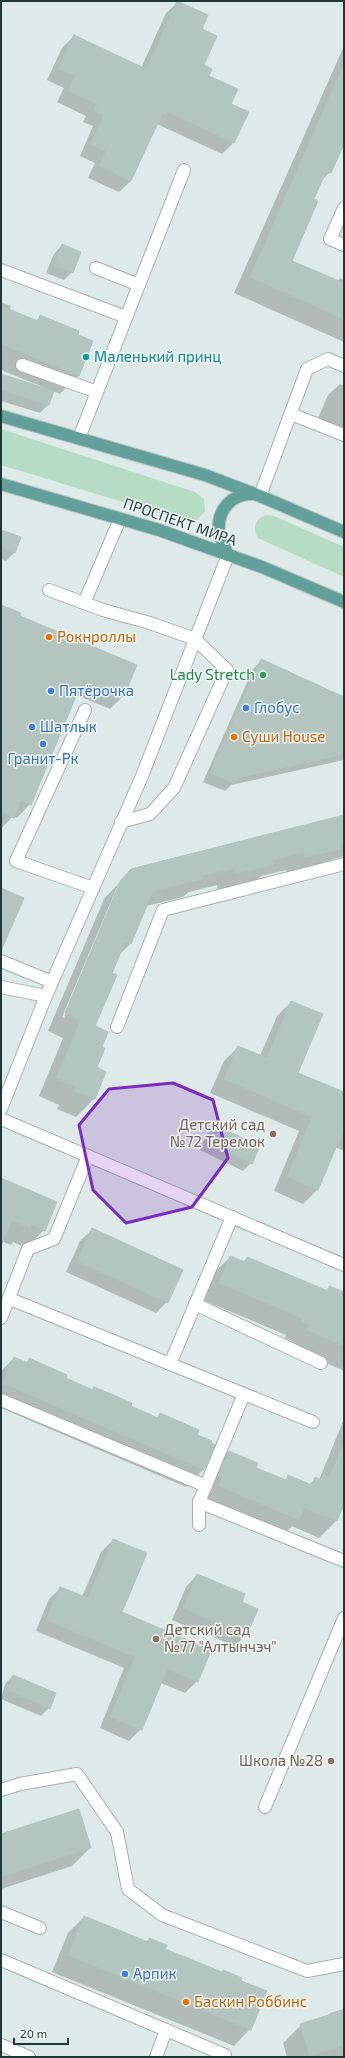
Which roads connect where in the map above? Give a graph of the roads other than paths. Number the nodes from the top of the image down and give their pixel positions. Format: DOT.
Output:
graph roads {
  1 [pos="184,170"];
  2 [pos="344,208"];
  3 [pos="344,245"];
  4 [pos="96,268"];
  5 [pos="1,270"];
  6 [pos="139,285"];
  7 [pos="126,317"];
  8 [pos="22,365"];
  9 [pos="344,366"];
  10 [pos="97,392"];
  11 [pos="291,414"];
  12 [pos="1,416"];
  13 [pos="344,435"];
  14 [pos="79,438"];
  15 [pos="1,484"];
  16 [pos="260,496"];
  17 [pos="120,518"];
  18 [pos="344,532"];
  19 [pos="228,555"];
  20 [pos="49,590"];
  21 [pos="344,602"];
  22 [pos="84,603"];
  23 [pos="195,639"];
  24 [pos="85,710"];
  25 [pos="122,822"];
  26 [pos="344,864"];
  27 [pos="93,888"];
  28 [pos="1,961"];
  29 [pos="52,982"];
  30 [pos="1,987"];
  31 [pos="46,996"];
  32 [pos="117,1027"];
  33 [pos="1,1109"];
  34 [pos="1,1119"];
  35 [pos="88,1156"];
  36 [pos="232,1217"];
  37 [pos="344,1265"];
  38 [pos="10,1299"];
  39 [pos="195,1304"];
  40 [pos="1,1318"];
  41 [pos="320,1363"];
  42 [pos="170,1364"];
  43 [pos="244,1394"];
  44 [pos="1,1400"];
  45 [pos="313,1422"];
  46 [pos="206,1486"];
  47 [pos="199,1502"];
  48 [pos="199,1525"];
  49 [pos="344,1562"];
  50 [pos="344,1618"];
  51 [pos="1,1790"];
  52 [pos="265,1807"];
  53 [pos="1,1912"];
  54 [pos="40,1928"];
  55 [pos="1,1960"];
  56 [pos="344,1964"];
  57 [pos="166,2030"];
  58 [pos="1,2045"];
  59 [pos="225,2055"];
  60 [pos="29,2057"];
  61 [pos="156,2057"];
  1 -- 6 [label="street"];
  2 -- 3 [label="street"];
  4 -- 6 [label="street"];
  5 -- 7 [label="street"];
  6 -- 7 [label="street"];
  7 -- 10 [label="street"];
  8 -- 10 [label="street"];
  9 -- 11 [label="street"];
  10 -- 14 [label="street"];
  11 -- 13 [label="street"];
  11 -- 16 [label="street"];
  12 -- 14 [label="main road"];
  14 -- 16 [label="main road"];
  15 -- 17 [label="main road, ПРОСПЕКТ МИРА"];
  16 -- 18 [label="main road"];
  16 -- 19 [label="main road"];
  17 -- 19 [label="main road, ПРОСПЕКТ МИРА"];
  17 -- 22 [label="street"];
  19 -- 21 [label="main road, ПРОСПЕКТ МИРА"];
  19 -- 23 [label="street"];
  20 -- 22 [label="street"];
  22 -- 23 [label="street"];
  23 -- 25 [label="street"];
  23 -- 25 [label="street"];
  24 -- 27 [label="street"];
  25 -- 27 [label="street"];
  26 -- 32 [label="street"];
  27 -- 29 [label="street"];
  28 -- 29 [label="street"];
  29 -- 31 [label="street"];
  30 -- 31 [label="street"];
  31 -- 33 [label="street"];
  34 -- 35 [label="street"];
  35 -- 36 [label="street"];
  35 -- 38 [label="street"];
  36 -- 37 [label="street"];
  36 -- 39 [label="street"];
  38 -- 40 [label="street"];
  38 -- 42 [label="street"];
  39 -- 41 [label="street"];
  39 -- 42 [label="street"];
  42 -- 43 [label="street"];
  43 -- 45 [label="street"];
  43 -- 46 [label="street"];
  44 -- 46 [label="street"];
  46 -- 47 [label="street"];
  47 -- 48 [label="street"];
  47 -- 49 [label="street"];
  50 -- 52 [label="street"];
  51 -- 56 [label="street"];
  53 -- 54 [label="street"];
  55 -- 57 [label="street"];
  57 -- 59 [label="street"];
  57 -- 61 [label="street"];
  58 -- 60 [label="street"];
}
